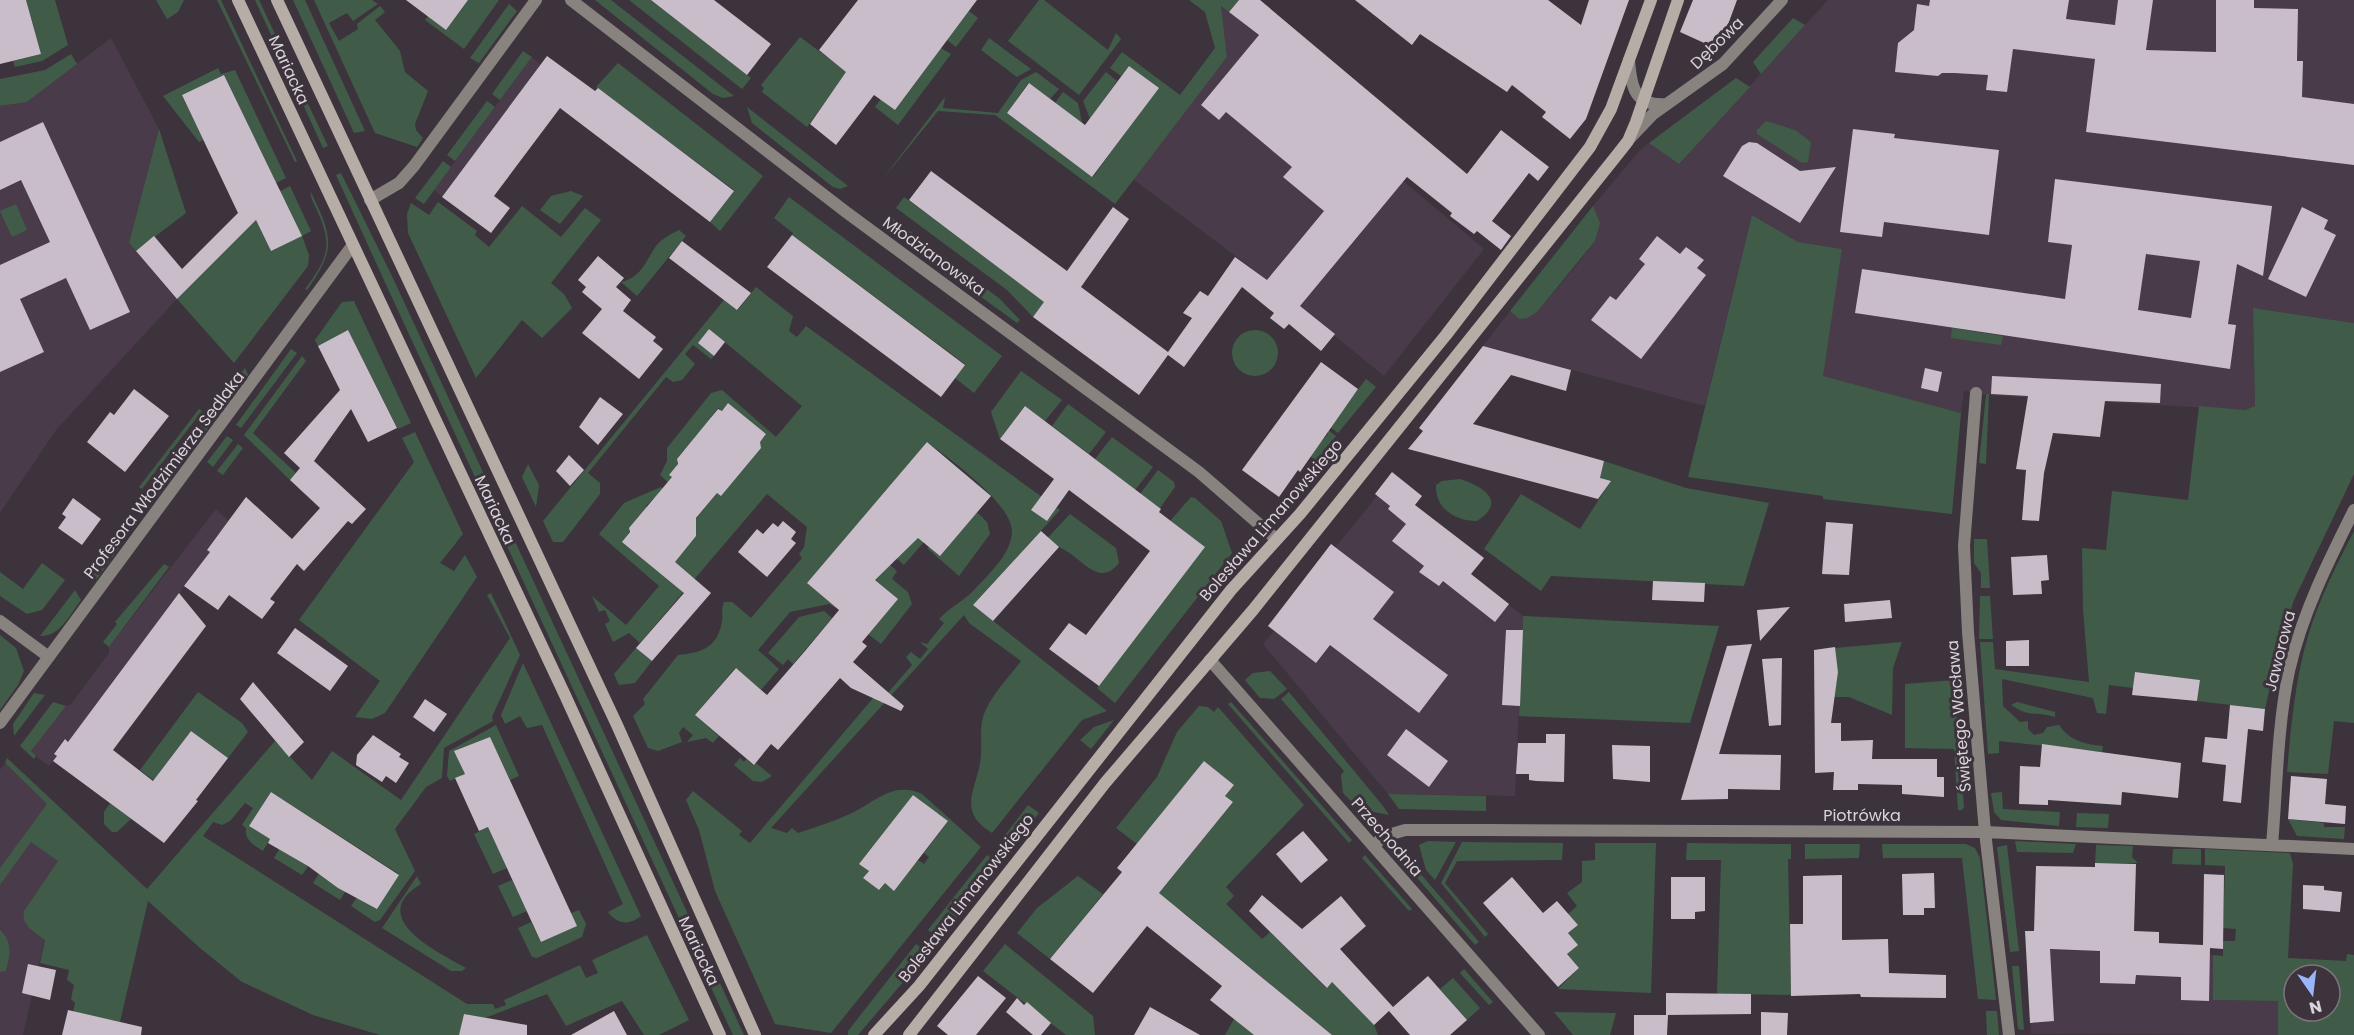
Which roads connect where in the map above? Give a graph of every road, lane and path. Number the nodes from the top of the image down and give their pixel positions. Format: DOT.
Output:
graph roads {
  1 [pos="238,0"];
  2 [pos="277,0"];
  3 [pos="536,0"];
  4 [pos="571,0"];
  5 [pos="1651,0"];
  6 [pos="1678,0"];
  7 [pos="1782,0"];
  8 [pos="1629,59"];
  9 [pos="1644,101"];
  10 [pos="1668,104"];
  11 [pos="1628,141"];
  12 [pos="370,200"];
  13 [pos="352,246"];
  14 [pos="1976,393"];
  15 [pos="2354,510"];
  16 [pos="1276,539"];
  17 [pos="0,621"];
  18 [pos="49,657"];
  19 [pos="1210,660"];
  20 [pos="0,723"];
  21 [pos="1985,832"];
  22 [pos="2272,845"];
  23 [pos="1374,846"];
  24 [pos="2354,849"];
  25 [pos="720,1035"];
  26 [pos="755,1035"];
  27 [pos="874,1035"];
  28 [pos="909,1035"];
  29 [pos="1539,1035"];
  30 [pos="2009,1035"];
  1 -- 13 [label="street, Mariacka"];
  2 -- 12 [label="street, Mariacka"];
  3 -- 12 [label="street"];
  4 -- 16 [label="street, Młodzianowska"];
  5 -- 8 [label="street, Bolesława Limanowskiego"];
  6 -- 9 [label="street"];
  7 -- 10 [label="street, Dębowa"];
  8 -- 9 [label="street"];
  8 -- 16 [label="street, Bolesława Limanowskiego"];
  9 -- 10 [label="street"];
  9 -- 11 [label="street"];
  10 -- 11 [label="street, Dębowa"];
  11 -- 19 [label="street"];
  12 -- 26 [label="street, Mariacka"];
  13 -- 18 [label="street, Profesora Włodzimierza Sedlaka"];
  13 -- 25 [label="street, Mariacka"];
  14 -- 21 [label="street, Świętego Wacława"];
  15 -- 22 [label="street, Jaworowa"];
  16 -- 27 [label="street, Bolesława Limanowskiego"];
  17 -- 18 [label="street"];
  18 -- 20 [label="street, Profesora Włodzimierza Sedlaka"];
  19 -- 23 [label="street, Przechodnia"];
  19 -- 28 [label="street"];
  21 -- 22 [label="street, Piotrówka"];
  21 -- 23 [label="street, Piotrówka"];
  21 -- 30 [label="street, Świętego Wacława"];
  22 -- 24 [label="street, Piotrówka"];
  23 -- 29 [label="street, Przechodnia"];
}
